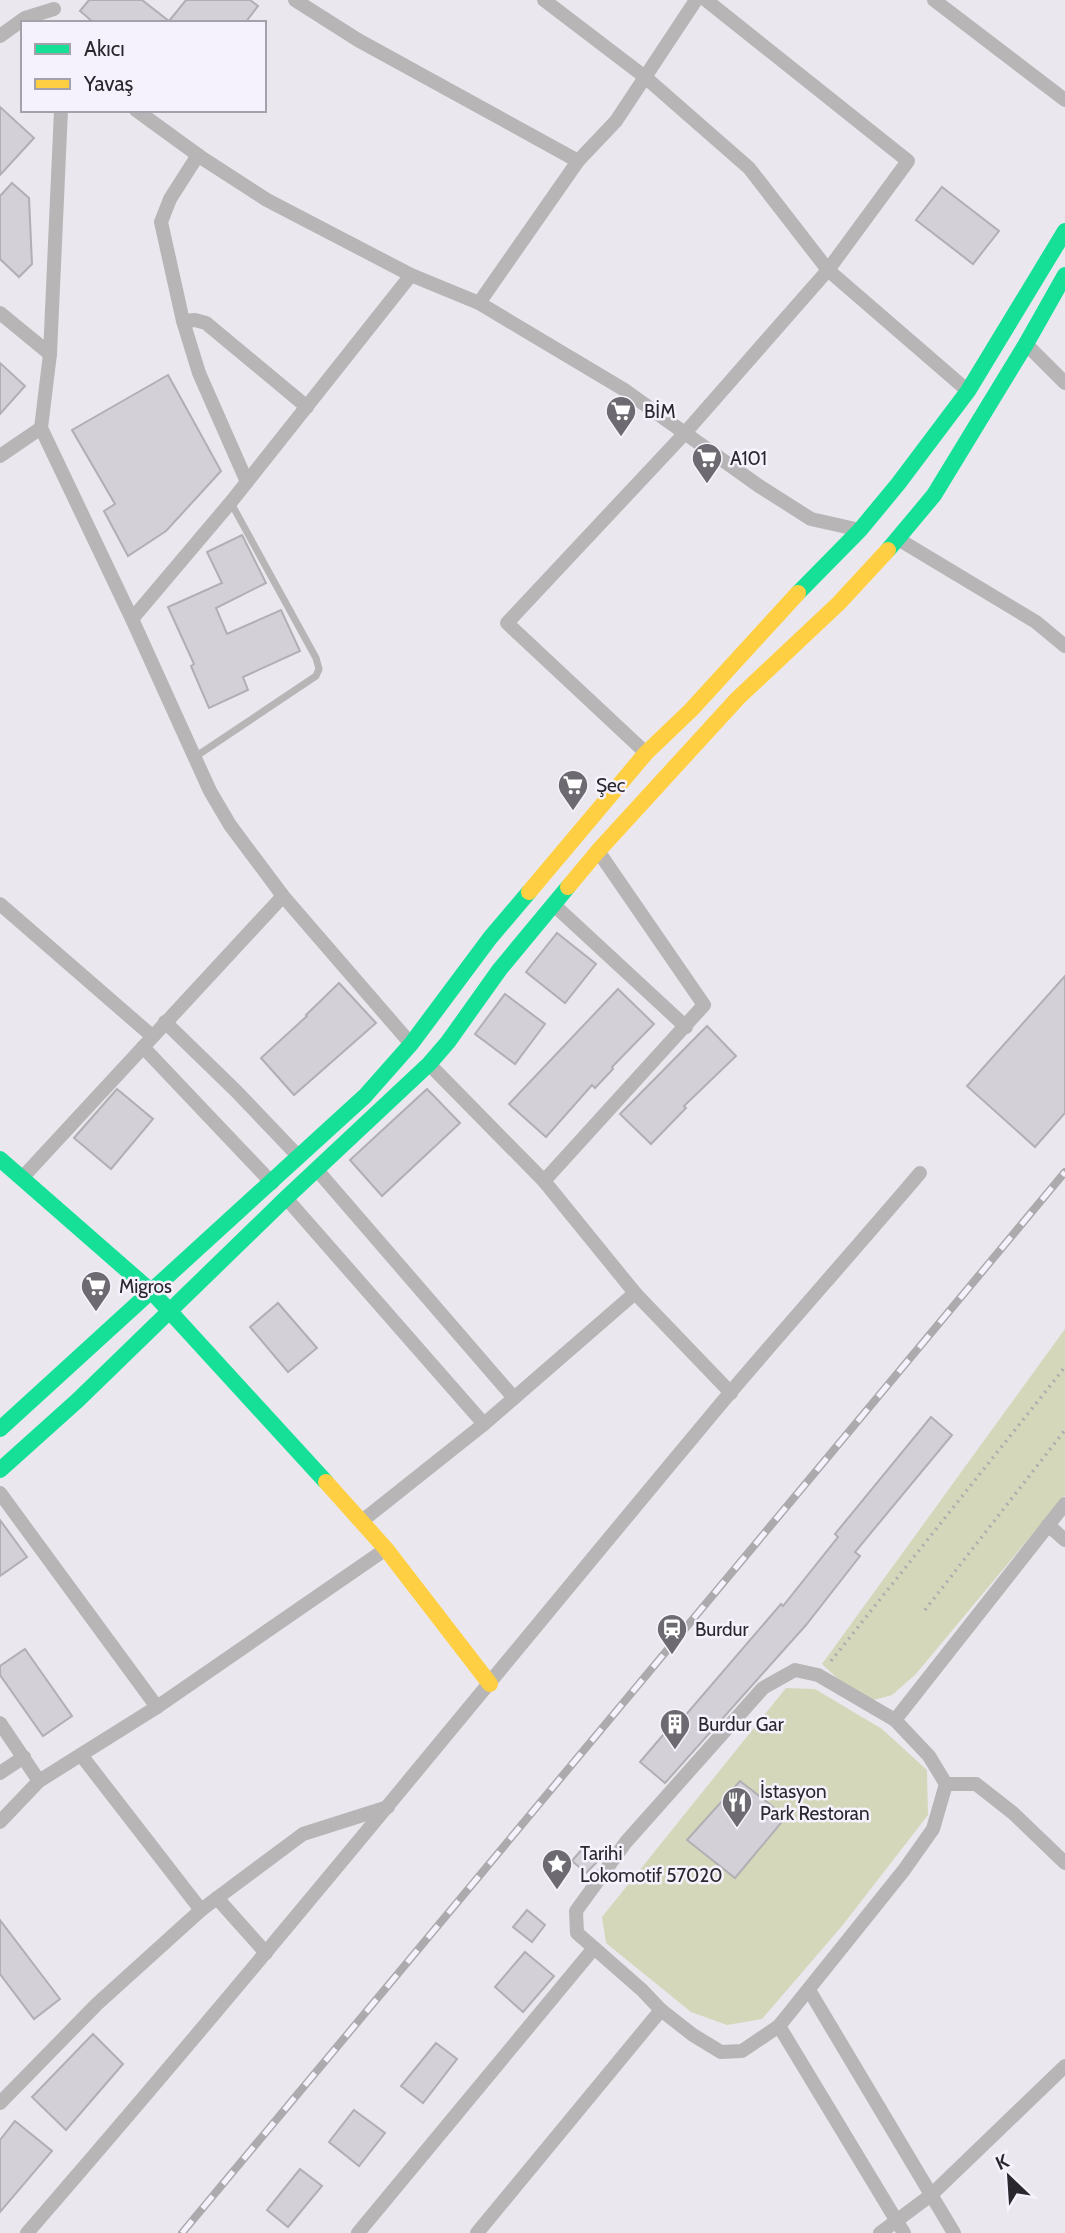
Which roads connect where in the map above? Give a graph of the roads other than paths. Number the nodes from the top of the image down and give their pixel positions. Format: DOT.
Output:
graph roads {
  1 [pos="295,0"];
  2 [pos="544,0"];
  3 [pos="696,0"];
  4 [pos="706,0"];
  5 [pos="934,0"];
  6 [pos="55,11"];
  7 [pos="0,36"];
  8 [pos="645,77"];
  9 [pos="1065,100"];
  10 [pos="61,112"];
  11 [pos="139,112"];
  12 [pos="198,155"];
  13 [pos="579,161"];
  14 [pos="1065,231"];
  15 [pos="828,270"];
  16 [pos="411,275"];
  17 [pos="1065,275"];
  18 [pos="479,303"];
  19 [pos="0,313"];
  20 [pos="183,321"];
  21 [pos="1026,344"];
  22 [pos="50,354"];
  23 [pos="1065,383"];
  24 [pos="968,391"];
  25 [pos="307,407"];
  26 [pos="41,428"];
  27 [pos="685,433"];
  28 [pos="0,456"];
  29 [pos="247,482"];
  30 [pos="231,502"];
  31 [pos="879,534"];
  32 [pos="132,619"];
  33 [pos="1065,646"];
  34 [pos="646,753"];
  35 [pos="195,758"];
  36 [pos="598,851"];
  37 [pos="283,896"];
  38 [pos="0,904"];
  39 [pos="554,905"];
  40 [pos="164,1022"];
  41 [pos="686,1027"];
  42 [pos="148,1042"];
  43 [pos="411,1044"];
  44 [pos="429,1064"];
  45 [pos="299,1157"];
  46 [pos="0,1159"];
  47 [pos="317,1170"];
  48 [pos="920,1173"];
  49 [pos="22,1178"];
  50 [pos="544,1181"];
  51 [pos="272,1182"];
  52 [pos="286,1198"];
  53 [pos="152,1292"];
  54 [pos="635,1293"];
  55 [pos="170,1310"];
  56 [pos="731,1393"];
  57 [pos="514,1398"];
  58 [pos="484,1424"];
  59 [pos="0,1429"];
  60 [pos="0,1470"];
  61 [pos="0,1493"];
  62 [pos="1065,1504"];
  63 [pos="362,1521"];
  64 [pos="1048,1525"];
  65 [pos="1065,1540"];
  66 [pos="386,1549"];
  67 [pos="490,1684"];
  68 [pos="157,1707"];
  69 [pos="895,1720"];
  70 [pos="0,1723"];
  71 [pos="81,1755"];
  72 [pos="24,1757"];
  73 [pos="0,1773"];
  74 [pos="39,1781"];
  75 [pos="946,1784"];
  76 [pos="388,1807"];
  77 [pos="0,1822"];
  78 [pos="1065,1863"];
  79 [pos="217,1898"];
  80 [pos="201,1910"];
  81 [pos="594,1948"];
  82 [pos="265,1953"];
  83 [pos="809,1990"];
  84 [pos="661,2010"];
  85 [pos="779,2026"];
  86 [pos="1065,2066"];
  87 [pos="0,2103"];
  88 [pos="931,2194"];
  89 [pos="901,2227"];
  90 [pos="27,2233"];
  91 [pos="358,2233"];
  92 [pos="477,2233"];
  93 [pos="880,2233"];
  94 [pos="954,2233"];
  1 -- 13 [label="street"];
  2 -- 8 [label="street"];
  3 -- 8 [label="street"];
  4 -- 15 [label="street"];
  5 -- 9 [label="street"];
  6 -- 7 [label="street"];
  8 -- 13 [label="street"];
  8 -- 15 [label="street"];
  10 -- 22 [label="street"];
  11 -- 12 [label="street"];
  12 -- 16 [label="street"];
  12 -- 20 [label="street"];
  13 -- 18 [label="street"];
  14 -- 24 [label="main road"];
  15 -- 24 [label="street"];
  15 -- 27 [label="street"];
  16 -- 18 [label="street"];
  16 -- 25 [label="street"];
  17 -- 21 [label="main road"];
  18 -- 27 [label="street"];
  19 -- 22 [label="street"];
  20 -- 25 [label="street"];
  20 -- 29 [label="street"];
  21 -- 23 [label="street"];
  21 -- 31 [label="main road"];
  22 -- 26 [label="street"];
  24 -- 31 [label="main road"];
  25 -- 29 [label="street"];
  26 -- 28 [label="street"];
  26 -- 32 [label="street"];
  27 -- 31 [label="street"];
  27 -- 34 [label="street"];
  29 -- 30 [label="street"];
  30 -- 32 [label="street"];
  30 -- 35 [label="lane"];
  31 -- 33 [label="street"];
  31 -- 34 [label="main road"];
  31 -- 36 [label="main road"];
  32 -- 35 [label="street"];
  34 -- 43 [label="main road"];
  35 -- 37 [label="street"];
  36 -- 39 [label="main road"];
  36 -- 41 [label="street"];
  37 -- 40 [label="street"];
  37 -- 43 [label="street"];
  38 -- 42 [label="street"];
  39 -- 41 [label="street"];
  39 -- 44 [label="main road"];
  40 -- 42 [label="street"];
  40 -- 45 [label="street"];
  41 -- 50 [label="street"];
  42 -- 49 [label="street"];
  42 -- 51 [label="street"];
  43 -- 45 [label="main road"];
  44 -- 47 [label="main road"];
  44 -- 50 [label="street"];
  45 -- 51 [label="main road"];
  46 -- 49 [label="main road"];
  47 -- 52 [label="main road"];
  47 -- 57 [label="street"];
  48 -- 56 [label="street"];
  49 -- 53 [label="main road"];
  50 -- 54 [label="street"];
  51 -- 53 [label="main road"];
  52 -- 55 [label="main road"];
  52 -- 58 [label="street"];
  53 -- 55 [label="main road"];
  53 -- 59 [label="main road"];
  54 -- 56 [label="street"];
  54 -- 57 [label="street"];
  55 -- 60 [label="main road"];
  55 -- 63 [label="main road"];
  56 -- 67 [label="street"];
  57 -- 58 [label="street"];
  58 -- 63 [label="street"];
  61 -- 68 [label="street"];
  62 -- 64 [label="street"];
  63 -- 66 [label="main road"];
  64 -- 65 [label="street"];
  64 -- 69 [label="street"];
  66 -- 67 [label="main road"];
  66 -- 68 [label="street"];
  67 -- 76 [label="street"];
  68 -- 71 [label="street"];
  69 -- 75 [label="street"];
  69 -- 81 [label="street"];
  70 -- 72 [label="street"];
  71 -- 74 [label="street"];
  71 -- 80 [label="street"];
  72 -- 73 [label="street"];
  72 -- 74 [label="street"];
  74 -- 77 [label="street"];
  75 -- 78 [label="street"];
  75 -- 83 [label="street"];
  76 -- 79 [label="street"];
  76 -- 82 [label="street"];
  79 -- 80 [label="street"];
  79 -- 82 [label="street"];
  80 -- 87 [label="street"];
  81 -- 84 [label="street"];
  81 -- 91 [label="street"];
  82 -- 90 [label="street"];
  83 -- 85 [label="street"];
  83 -- 88 [label="street"];
  84 -- 85 [label="street"];
  84 -- 92 [label="street"];
  85 -- 89 [label="street"];
  86 -- 88 [label="street"];
  88 -- 89 [label="street"];
  88 -- 94 [label="street"];
  89 -- 93 [label="street"];
}
